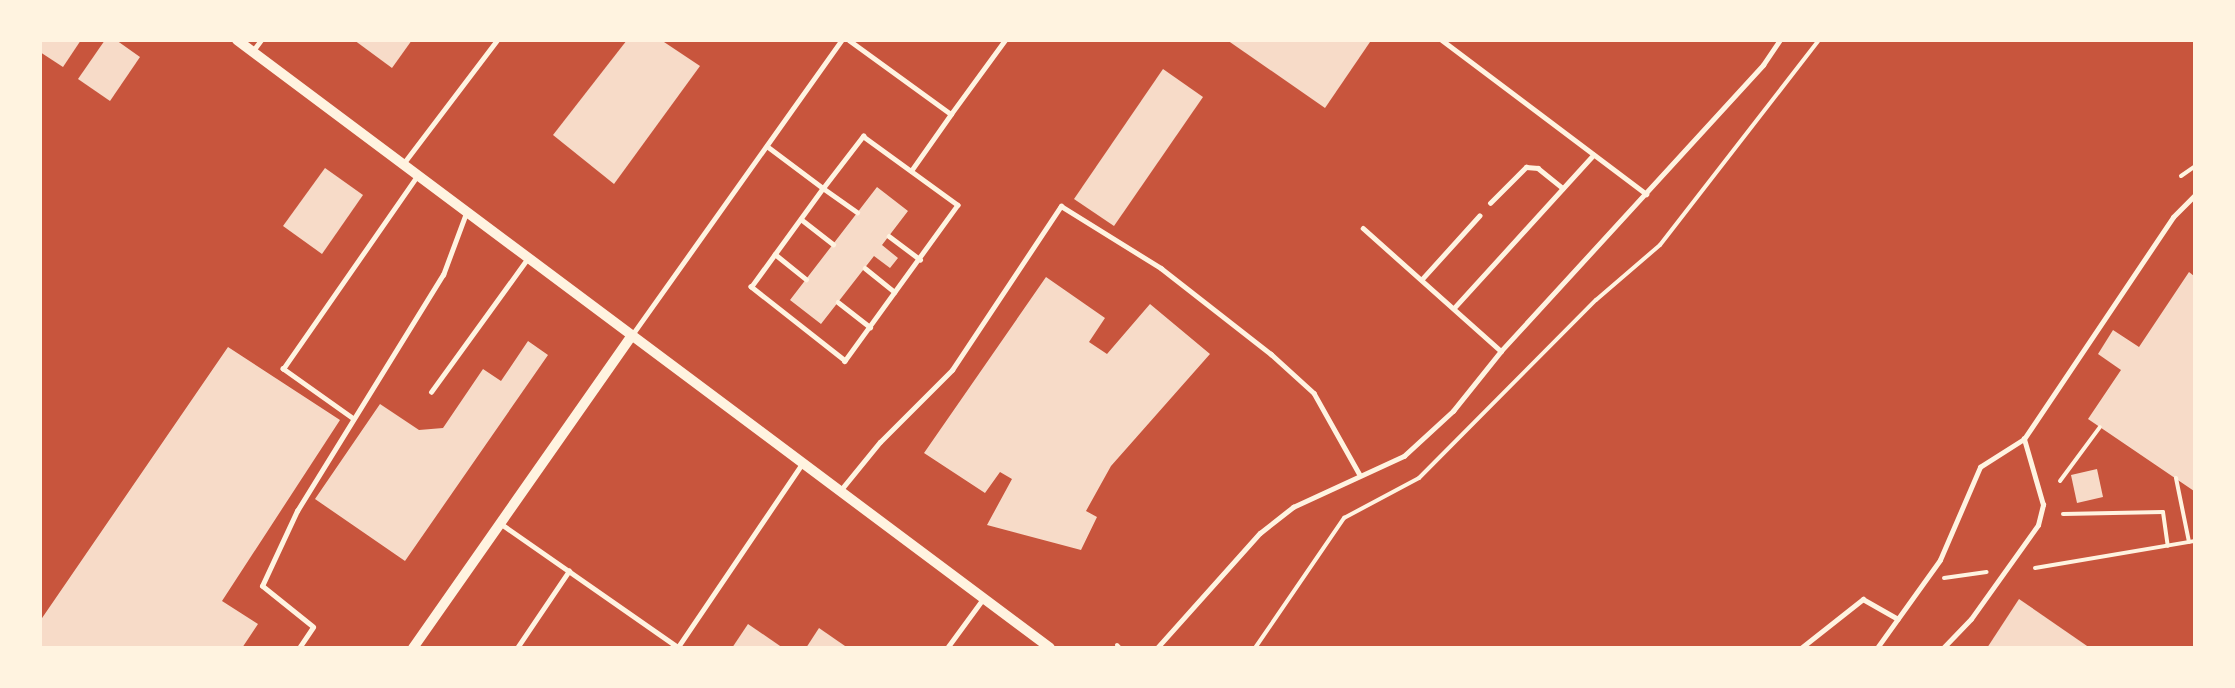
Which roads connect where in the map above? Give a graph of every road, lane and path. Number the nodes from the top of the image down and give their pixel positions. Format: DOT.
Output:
graph roads {
  1 [pos="237,40"];
  2 [pos="261,40"];
  3 [pos="497,40"];
  4 [pos="842,40"];
  5 [pos="849,40"];
  6 [pos="1005,40"];
  7 [pos="1442,40"];
  8 [pos="1780,40"];
  9 [pos="1819,40"];
  10 [pos="252,52"];
  11 [pos="951,114"];
  12 [pos="768,146"];
  13 [pos="1593,155"];
  14 [pos="402,164"];
  15 [pos="2194,167"];
  16 [pos="911,171"];
  17 [pos="418,175"];
  18 [pos="2181,176"];
  19 [pos="823,188"];
  20 [pos="1563,188"];
  21 [pos="1646,194"];
  22 [pos="2194,196"];
  23 [pos="1490,203"];
  24 [pos="467,212"];
  25 [pos="857,212"];
  26 [pos="1479,216"];
  27 [pos="801,219"];
  28 [pos="1363,228"];
  29 [pos="889,236"];
  30 [pos="833,244"];
  31 [pos="775,254"];
  32 [pos="528,257"];
  33 [pos="920,259"];
  34 [pos="865,268"];
  35 [pos="1423,278"];
  36 [pos="806,279"];
  37 [pos="895,292"];
  38 [pos="838,302"];
  39 [pos="1454,308"];
  40 [pos="870,327"];
  41 [pos="632,335"];
  42 [pos="1502,351"];
  43 [pos="431,392"];
  44 [pos="352,418"];
  45 [pos="2100,427"];
  46 [pos="2024,439"];
  47 [pos="803,463"];
  48 [pos="1360,475"];
  49 [pos="2176,478"];
  50 [pos="2060,481"];
  51 [pos="840,491"];
  52 [pos="2063,514"];
  53 [pos="500,523"];
  54 [pos="2192,542"];
  55 [pos="2168,546"];
  56 [pos="2035,568"];
  57 [pos="568,571"];
  58 [pos="1994,572"];
  59 [pos="1924,581"];
  60 [pos="984,598"];
  61 [pos="1898,619"];
  62 [pos="299,648"];
  63 [pos="413,648"];
  64 [pos="517,648"];
  65 [pos="947,648"];
  66 [pos="1050,648"];
  67 [pos="1157,648"];
  68 [pos="1255,648"];
  69 [pos="1801,648"];
  70 [pos="1877,648"];
  71 [pos="1943,648"];
  1 -- 10 [label="street"];
  2 -- 10 [label="lane"];
  3 -- 14 [label="lane"];
  4 -- 12 [label="lane"];
  5 -- 11 [label="lane"];
  6 -- 11 [label="lane"];
  7 -- 13 [label="lane"];
  8 -- 21 [label="lane"];
  9 -- 68 [label="path"];
  10 -- 14 [label="street"];
  11 -- 16 [label="lane"];
  12 -- 19 [label="lane"];
  12 -- 41 [label="lane"];
  13 -- 20 [label="lane"];
  13 -- 21 [label="lane"];
  14 -- 17 [label="street"];
  15 -- 18 [label="path"];
  16 -- 19 [label="lane"];
  16 -- 33 [label="lane"];
  17 -- 24 [label="street"];
  17 -- 44 [label="lane"];
  19 -- 25 [label="lane"];
  19 -- 27 [label="lane"];
  20 -- 23 [label="lane"];
  20 -- 39 [label="lane"];
  21 -- 42 [label="lane"];
  22 -- 46 [label="lane"];
  24 -- 32 [label="street"];
  24 -- 44 [label="lane"];
  26 -- 35 [label="lane"];
  27 -- 30 [label="lane"];
  27 -- 31 [label="lane"];
  28 -- 35 [label="lane"];
  29 -- 33 [label="lane"];
  31 -- 36 [label="lane"];
  31 -- 40 [label="lane"];
  32 -- 41 [label="street"];
  32 -- 43 [label="lane"];
  33 -- 37 [label="lane"];
  34 -- 37 [label="lane"];
  35 -- 39 [label="lane"];
  37 -- 40 [label="lane"];
  38 -- 40 [label="lane"];
  39 -- 42 [label="lane"];
  41 -- 47 [label="street"];
  41 -- 53 [label="street"];
  42 -- 48 [label="lane"];
  44 -- 62 [label="lane"];
  45 -- 50 [label="path"];
  46 -- 59 [label="lane"];
  46 -- 71 [label="lane"];
  47 -- 51 [label="street"];
  47 -- 57 [label="lane"];
  48 -- 51 [label="lane"];
  48 -- 67 [label="lane"];
  49 -- 54 [label="path"];
  51 -- 60 [label="street"];
  52 -- 55 [label="path"];
  53 -- 57 [label="lane"];
  53 -- 63 [label="street"];
  54 -- 55 [label="path"];
  55 -- 56 [label="path"];
  57 -- 64 [label="lane"];
  58 -- 59 [label="path"];
  59 -- 61 [label="lane"];
  60 -- 65 [label="lane"];
  60 -- 66 [label="street"];
  61 -- 69 [label="lane"];
  61 -- 70 [label="lane"];
}
